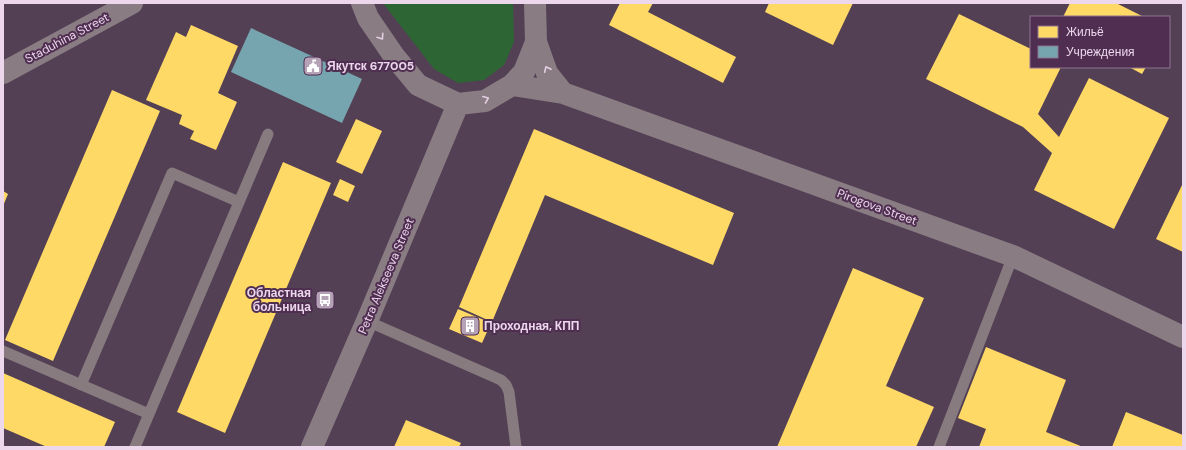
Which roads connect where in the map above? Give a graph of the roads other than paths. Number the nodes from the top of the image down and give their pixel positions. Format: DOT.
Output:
graph roads {
  1 [pos="132,3"];
  2 [pos="362,3"];
  3 [pos="535,3"];
  4 [pos="536,42"];
  5 [pos="3,73"];
  6 [pos="512,85"];
  7 [pos="563,93"];
  8 [pos="458,104"];
  9 [pos="268,134"];
  10 [pos="239,202"];
  11 [pos="1013,256"];
  12 [pos="367,321"];
  13 [pos="1183,337"];
  14 [pos="3,351"];
  15 [pos="81,385"];
  16 [pos="149,414"];
  17 [pos="135,447"];
  18 [pos="312,447"];
  19 [pos="516,447"];
  20 [pos="939,447"];
  1 -- 5 [label="street, Staduhina Street"];
  2 -- 8 [label="street, one-way"];
  3 -- 4 [label="street"];
  4 -- 6 [label="street"];
  7 -- 4 [label="street, one-way"];
  6 -- 7 [label="street, Pirogova Street"];
  8 -- 6 [label="street, one-way"];
  7 -- 11 [label="street, Pirogova Street"];
  8 -- 12 [label="street, Petra Alekseeva Street"];
  9 -- 10 [label="lane"];
  10 -- 15 [label="lane"];
  10 -- 16 [label="lane"];
  11 -- 13 [label="street, Pirogova Street"];
  11 -- 20 [label="lane"];
  12 -- 18 [label="street, Petra Alekseeva Street"];
  12 -- 19 [label="lane"];
  14 -- 15 [label="lane"];
  15 -- 16 [label="lane"];
  16 -- 17 [label="lane"];
}
